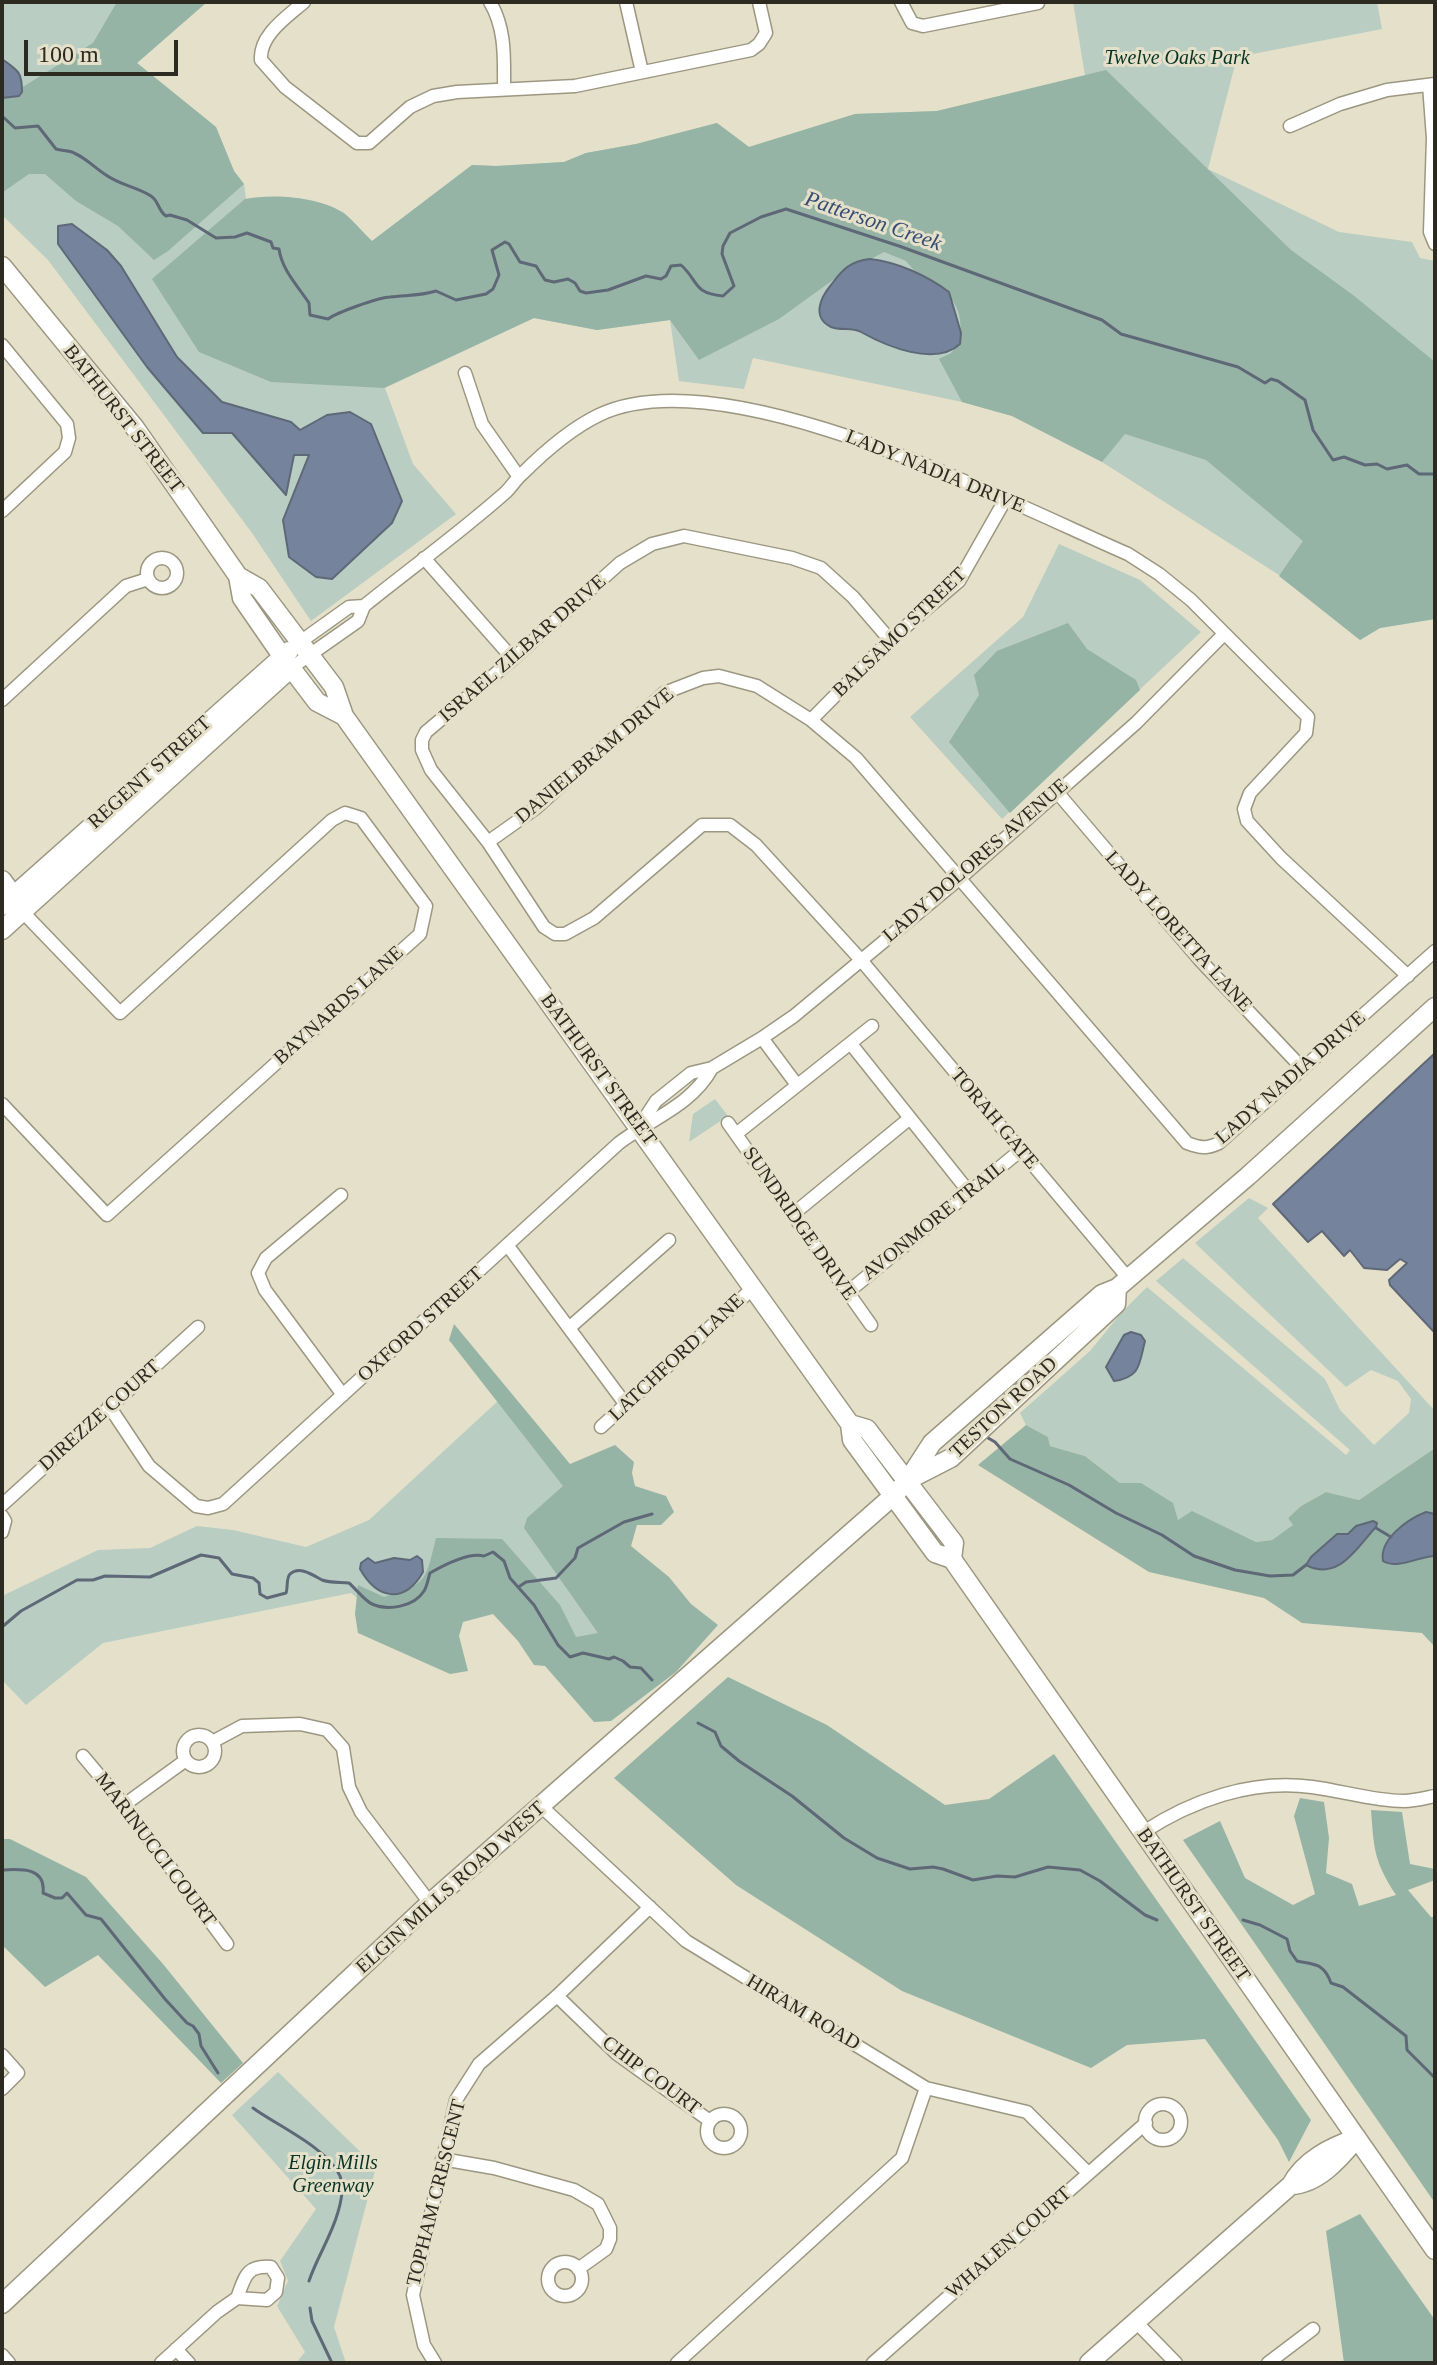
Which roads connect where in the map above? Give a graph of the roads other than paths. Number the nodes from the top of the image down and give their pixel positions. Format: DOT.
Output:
graph roads {
  1 [pos="304,2"];
  2 [pos="490,2"];
  3 [pos="626,2"];
  4 [pos="759,2"];
  5 [pos="901,2"];
  6 [pos="1038,3"];
  7 [pos="642,72"];
  8 [pos="1432,84"];
  9 [pos="504,89"];
  10 [pos="1290,126"];
  11 [pos="1435,244"];
  12 [pos="2,266"];
  13 [pos="2,345"];
  14 [pos="465,373"];
  15 [pos="519,477"];
  16 [pos="1005,500"];
  17 [pos="2,511"];
  18 [pos="424,558"];
  19 [pos="238,576"];
  20 [pos="148,579"];
  21 [pos="1224,634"];
  22 [pos="890,640"];
  23 [pos="305,648"];
  24 [pos="513,659"];
  25 [pos="286,662"];
  26 [pos="2,700"];
  27 [pos="344,716"];
  28 [pos="811,720"];
  29 [pos="1057,792"];
  30 [pos="488,842"];
  31 [pos="959,879"];
  32 [pos="8,898"];
  33 [pos="2,930"];
  34 [pos="1435,951"];
  35 [pos="861,960"];
  36 [pos="1408,976"];
  37 [pos="1435,1007"];
  38 [pos="872,1026"];
  39 [pos="762,1038"];
  40 [pos="851,1044"];
  41 [pos="1303,1069"];
  42 [pos="797,1085"];
  43 [pos="2,1104"];
  44 [pos="910,1118"];
  45 [pos="728,1123"];
  46 [pos="639,1127"];
  47 [pos="736,1134"];
  48 [pos="1021,1150"];
  49 [pos="969,1192"];
  50 [pos="341,1195"];
  51 [pos="792,1215"];
  52 [pos="669,1240"];
  53 [pos="508,1246"];
  54 [pos="1123,1283"];
  55 [pos="753,1288"];
  56 [pos="848,1292"];
  57 [pos="871,1325"];
  58 [pos="198,1327"];
  59 [pos="569,1328"];
  60 [pos="343,1395"];
  61 [pos="626,1405"];
  62 [pos="109,1406"];
  63 [pos="850,1424"];
  64 [pos="601,1427"];
  65 [pos="908,1480"];
  66 [pos="893,1496"];
  67 [pos="2,1505"];
  68 [pos="2,1516"];
  69 [pos="2,1532"];
  70 [pos="952,1559"];
  71 [pos="212,1742"];
  72 [pos="83,1756"];
  73 [pos="186,1760"];
  74 [pos="1435,1796"];
  75 [pos="124,1805"];
  76 [pos="542,1807"];
  77 [pos="1142,1833"];
  78 [pos="430,1903"];
  79 [pos="650,1907"];
  80 [pos="227,1944"];
  81 [pos="557,1996"];
  82 [pos="2,2055"];
  83 [pos="926,2088"];
  84 [pos="2,2089"];
  85 [pos="710,2121"];
  86 [pos="1146,2123"];
  87 [pos="1357,2138"];
  88 [pos="442,2159"];
  89 [pos="1088,2173"];
  90 [pos="1435,2250"];
  91 [pos="578,2269"];
  92 [pos="237,2298"];
  93 [pos="2,2304"];
  94 [pos="1135,2321"];
  95 [pos="1313,2329"];
  96 [pos="176,2349"];
  97 [pos="2,2355"];
  98 [pos="9,2363"];
  99 [pos="161,2363"];
  100 [pos="189,2363"];
  101 [pos="435,2363"];
  102 [pos="677,2363"];
  103 [pos="873,2363"];
  104 [pos="1089,2363"];
  105 [pos="1176,2363"];
  106 [pos="1268,2363"];
  1 -- 9 [label="street"];
  2 -- 9 [label="street"];
  3 -- 7 [label="street"];
  4 -- 7 [label="street"];
  5 -- 6 [label="street"];
  7 -- 9 [label="street"];
  8 -- 10 [label="street"];
  8 -- 11 [label="street"];
  12 -- 19 [label="main road, BATHURST STREET"];
  13 -- 17 [label="street"];
  14 -- 15 [label="street"];
  15 -- 16 [label="street, LADY NADIA DRIVE"];
  15 -- 18 [label="street, LADY NADIA DRIVE"];
  16 -- 21 [label="street, LADY NADIA DRIVE"];
  16 -- 22 [label="street, BALSAMO STREET"];
  18 -- 23 [label="street, LADY NADIA DRIVE"];
  18 -- 24 [label="street"];
  19 -- 23 [label="main road, BATHURST STREET"];
  19 -- 25 [label="main road, BATHURST STREET"];
  20 -- 26 [label="street"];
  21 -- 29 [label="street, LADY DOLORES AVENUE"];
  21 -- 36 [label="street, LADY NADIA DRIVE"];
  22 -- 24 [label="street, ISRAEL ZILBAR DRIVE"];
  22 -- 28 [label="street, BALSAMO STREET"];
  23 -- 25 [label="main road, REGENT STREET"];
  23 -- 27 [label="main road, BATHURST STREET"];
  24 -- 30 [label="street, ISRAEL ZILBAR DRIVE"];
  25 -- 27 [label="main road, BATHURST STREET"];
  25 -- 32 [label="main road, REGENT STREET"];
  27 -- 46 [label="main road, BATHURST STREET"];
  28 -- 30 [label="street, DANIELBRAM DRIVE"];
  28 -- 31 [label="street, DANIELBRAM DRIVE"];
  29 -- 31 [label="street, LADY DOLORES AVENUE"];
  29 -- 41 [label="street, LADY LORETTA LANE"];
  30 -- 35 [label="street, ISRAEL ZILBAR DRIVE"];
  31 -- 35 [label="street, LADY DOLORES AVENUE"];
  31 -- 41 [label="street, LADY NADIA DRIVE"];
  32 -- 33 [label="main road, REGENT STREET"];
  32 -- 43 [label="street, BAYNARDS LANE"];
  34 -- 36 [label="street, LADY NADIA DRIVE"];
  35 -- 39 [label="street, LADY DOLORES AVENUE"];
  35 -- 48 [label="street, TORAH GATE"];
  36 -- 41 [label="street, LADY NADIA DRIVE"];
  37 -- 54 [label="main road, TESTON ROAD"];
  38 -- 40 [label="street"];
  39 -- 42 [label="street"];
  39 -- 46 [label="street, LADY DOLORES AVENUE"];
  40 -- 42 [label="street"];
  40 -- 44 [label="street"];
  42 -- 47 [label="street"];
  44 -- 49 [label="street"];
  44 -- 51 [label="street"];
  45 -- 47 [label="street, SUNDRIDGE DRIVE"];
  46 -- 53 [label="street, OXFORD STREET"];
  46 -- 55 [label="main road, BATHURST STREET"];
  47 -- 51 [label="street, SUNDRIDGE DRIVE"];
  48 -- 49 [label="street, AVONMORE TRAIL"];
  48 -- 54 [label="street, TORAH GATE"];
  49 -- 56 [label="street, AVONMORE TRAIL"];
  50 -- 60 [label="street"];
  51 -- 56 [label="street, SUNDRIDGE DRIVE"];
  52 -- 59 [label="street"];
  53 -- 59 [label="street"];
  53 -- 60 [label="street, OXFORD STREET"];
  54 -- 65 [label="main road, TESTON ROAD"];
  55 -- 61 [label="street, LATCHFORD LANE"];
  55 -- 63 [label="main road, BATHURST STREET"];
  56 -- 57 [label="street, SUNDRIDGE DRIVE"];
  58 -- 62 [label="street, DIREZZE COURT"];
  59 -- 61 [label="street"];
  60 -- 62 [label="street, OXFORD STREET"];
  61 -- 64 [label="street, LATCHFORD LANE"];
  62 -- 67 [label="street, DIREZZE COURT"];
  63 -- 65 [label="main road, BATHURST STREET"];
  63 -- 66 [label="main road, BATHURST STREET"];
  65 -- 66 [label="main road, ELGIN MILLS ROAD WEST"];
  65 -- 70 [label="main road, BATHURST STREET"];
  66 -- 70 [label="main road, BATHURST STREET"];
  66 -- 76 [label="main road, ELGIN MILLS ROAD WEST"];
  68 -- 69 [label="street"];
  70 -- 77 [label="main road, BATHURST STREET"];
  71 -- 73 [label="street"];
  71 -- 73 [label="street"];
  71 -- 78 [label="street"];
  72 -- 75 [label="street, MARINUCCI COURT"];
  73 -- 75 [label="street"];
  74 -- 77 [label="street"];
  75 -- 80 [label="street, MARINUCCI COURT"];
  76 -- 78 [label="main road, ELGIN MILLS ROAD WEST"];
  76 -- 79 [label="street, HIRAM ROAD"];
  77 -- 87 [label="main road, BATHURST STREET"];
  78 -- 93 [label="main road, ELGIN MILLS ROAD WEST"];
  79 -- 81 [label="street, TOPHAM CRESCENT"];
  79 -- 83 [label="street, HIRAM ROAD"];
  81 -- 85 [label="street, CHIP COURT"];
  81 -- 88 [label="street, TOPHAM CRESCENT"];
  82 -- 84 [label="street"];
  83 -- 89 [label="street, HIRAM ROAD"];
  83 -- 102 [label="street"];
  86 -- 89 [label="street, WHALEN COURT"];
  87 -- 90 [label="main road, BATHURST STREET"];
  87 -- 94 [label="main road"];
  88 -- 91 [label="street"];
  88 -- 101 [label="street, TOPHAM CRESCENT"];
  89 -- 103 [label="street, WHALEN COURT"];
  92 -- 96 [label="street"];
  94 -- 104 [label="main road"];
  94 -- 105 [label="street"];
  95 -- 106 [label="street"];
  96 -- 99 [label="street"];
  96 -- 100 [label="street"];
  97 -- 98 [label="street"];
}
